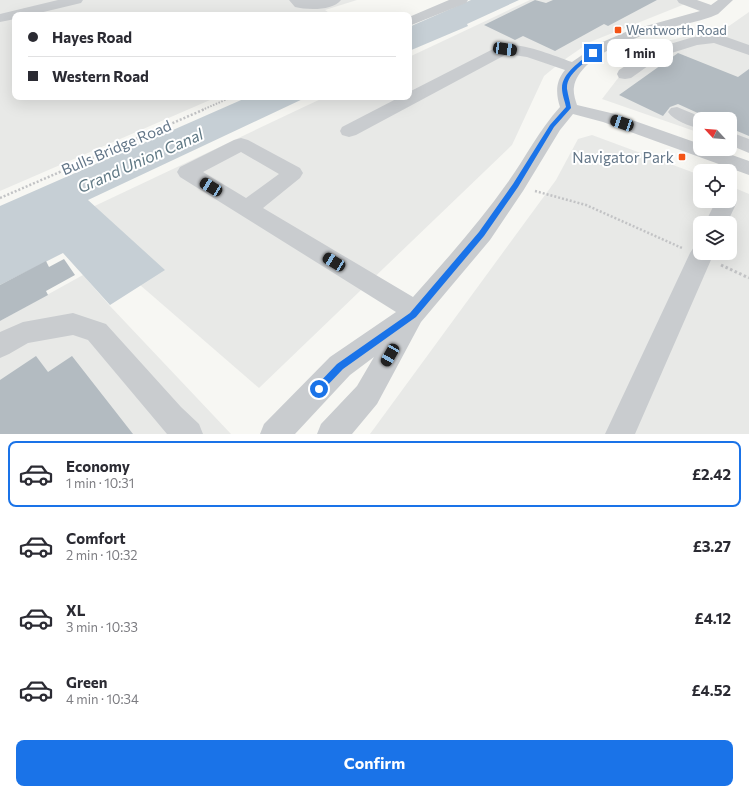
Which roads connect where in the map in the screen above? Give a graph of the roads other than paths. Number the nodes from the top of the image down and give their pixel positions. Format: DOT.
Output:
graph roads {
  1 [pos="76,0"];
  2 [pos="296,0"];
  3 [pos="334,0"];
  4 [pos="461,0"];
  5 [pos="684,0"];
  6 [pos="726,0"];
  7 [pos="713,10"];
  8 [pos="25,12"];
  9 [pos="12,15"];
  10 [pos="0,18"];
  11 [pos="412,21"];
  12 [pos="749,50"];
  13 [pos="574,68"];
  14 [pos="625,74"];
  15 [pos="412,97"];
  16 [pos="407,100"];
  17 [pos="568,108"];
  18 [pos="677,112"];
  19 [pos="693,120"];
  20 [pos="349,130"];
  21 [pos="737,141"];
  22 [pos="749,147"];
  23 [pos="749,168"];
  24 [pos="247,209"];
  25 [pos="700,260"];
  26 [pos="414,313"];
  27 [pos="0,346"];
  28 [pos="188,434"];
  29 [pos="275,434"];
  30 [pos="332,434"];
  31 [pos="620,434"];
  1 -- 8 [label="street"];
  2 -- 3 [label="street"];
  4 -- 11 [label="street"];
  5 -- 7 [label="street"];
  6 -- 7 [label="street"];
  7 -- 13 [label="street"];
  9 -- 10 [label="street"];
  12 -- 14 [label="street"];
  13 -- 15 [label="street"];
  13 -- 17 [label="street"];
  16 -- 20 [label="street"];
  17 -- 23 [label="street"];
  17 -- 26 [label="street"];
  18 -- 19 [label="street"];
  21 -- 22 [label="street"];
  24 -- 24 [label="street"];
  24 -- 26 [label="street"];
  25 -- 31 [label="street"];
  26 -- 29 [label="street"];
  26 -- 30 [label="street"];
  27 -- 28 [label="street"];
}
